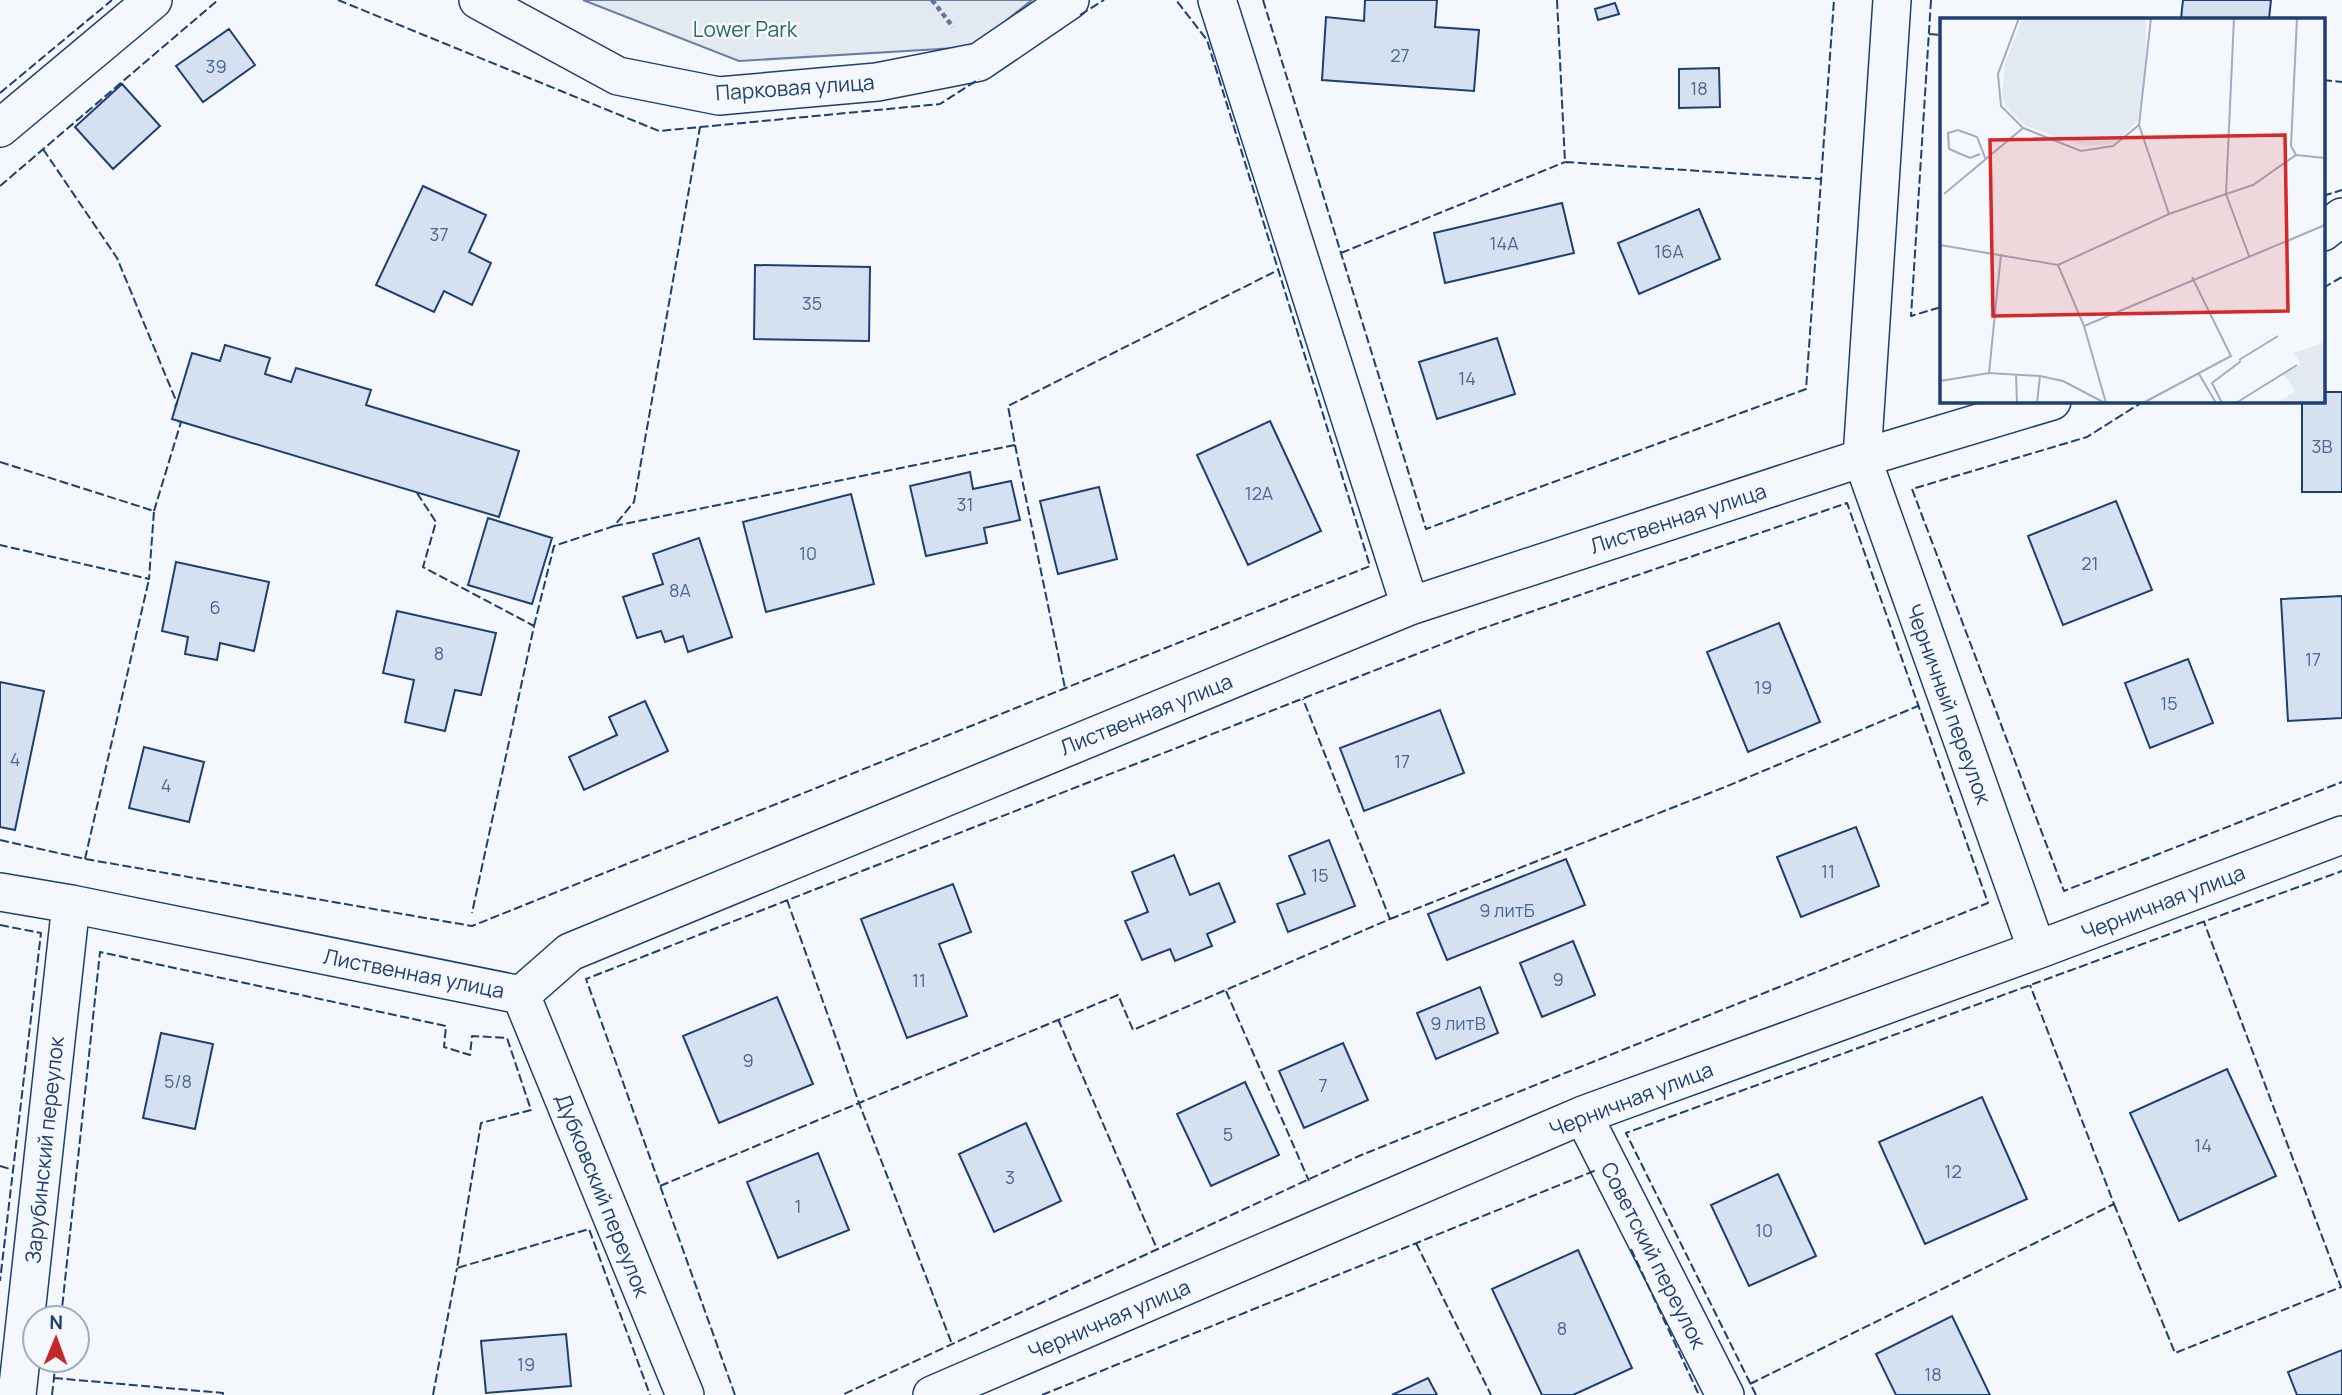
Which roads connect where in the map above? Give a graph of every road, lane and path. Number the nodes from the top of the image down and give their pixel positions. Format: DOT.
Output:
graph roads {
  1 [pos="153,0"];
  2 [pos="478,0"];
  3 [pos="1070,0"];
  4 [pos="1217,0"];
  5 [pos="1892,0"];
  6 [pos="0,128"];
  7 [pos="2342,217"];
  8 [pos="2324,231"];
  9 [pos="2049,402"];
  10 [pos="1862,458"];
  11 [pos="1410,606"];
  12 [pos="2342,835"];
  13 [pos="0,892"];
  14 [pos="71,904"];
  15 [pos="2037,950"];
  16 [pos="521,995"];
  17 [pos="1583,1115"];
  18 [pos="17,1395"];
  19 [pos="685,1395"];
  20 [pos="933,1395"];
  21 [pos="1725,1395"];
  1 -- 6 [label="street"];
  2 -- 3 [label="street, Парковая улица"];
  4 -- 11 [label="street"];
  5 -- 10 [label="street"];
  7 -- 8 [label="street"];
  9 -- 10 [label="street, Лиственная улица"];
  10 -- 11 [label="street, Лиственная улица"];
  10 -- 15 [label="street, Черничный переулок"];
  11 -- 16 [label="street, Лиственная улица"];
  12 -- 15 [label="street, Черничная улица"];
  13 -- 14 [label="street, Лиственная улица"];
  14 -- 16 [label="street, Лиственная улица"];
  14 -- 18 [label="street, Зарубинский переулок"];
  15 -- 17 [label="street, Черничная улица"];
  16 -- 19 [label="street, Дубковский переулок"];
  17 -- 20 [label="street, Черничная улица"];
  17 -- 21 [label="street, Советский переулок"];
}
